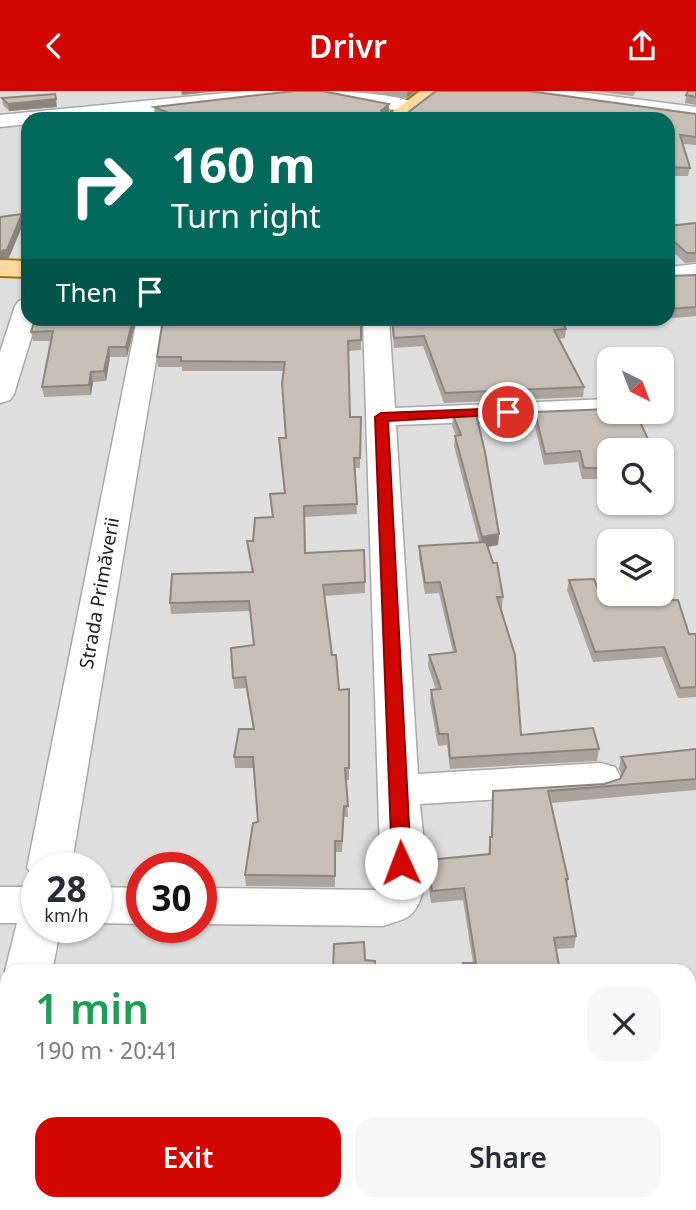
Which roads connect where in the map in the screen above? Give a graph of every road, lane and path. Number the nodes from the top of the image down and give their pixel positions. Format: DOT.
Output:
graph roads {
  1 [pos="292,91"];
  2 [pos="324,91"];
  3 [pos="433,91"];
  4 [pos="530,91"];
  5 [pos="411,107"];
  6 [pos="102,112"];
  7 [pos="404,112"];
  8 [pos="696,113"];
  9 [pos="21,119"];
  10 [pos="0,121"];
  11 [pos="0,268"];
  12 [pos="21,269"];
  13 [pos="696,271"];
  14 [pos="675,273"];
  15 [pos="22,326"];
  16 [pos="149,326"];
  17 [pos="376,326"];
  18 [pos="0,394"];
  19 [pos="597,408"];
  20 [pos="381,417"];
  21 [pos="601,778"];
  22 [pos="398,790"];
  23 [pos="52,852"];
  24 [pos="0,905"];
  25 [pos="21,905"];
  26 [pos="217,907"];
  27 [pos="35,943"];
  28 [pos="30,964"];
  1 -- 6 [label="street"];
  2 -- 5 [label="street"];
  3 -- 5 [label="main road"];
  4 -- 8 [label="street"];
  5 -- 7 [label="main road"];
  9 -- 10 [label="street"];
  11 -- 12 [label="main road"];
  13 -- 14 [label="street"];
  15 -- 18 [label="street"];
  16 -- 23 [label="street, Strada Primăverii"];
  17 -- 20 [label="street"];
  19 -- 20 [label="street"];
  20 -- 22 [label="street"];
  21 -- 22 [label="street"];
  22 -- 26 [label="street"];
  24 -- 25 [label="street"];
  27 -- 28 [label="street"];
}
